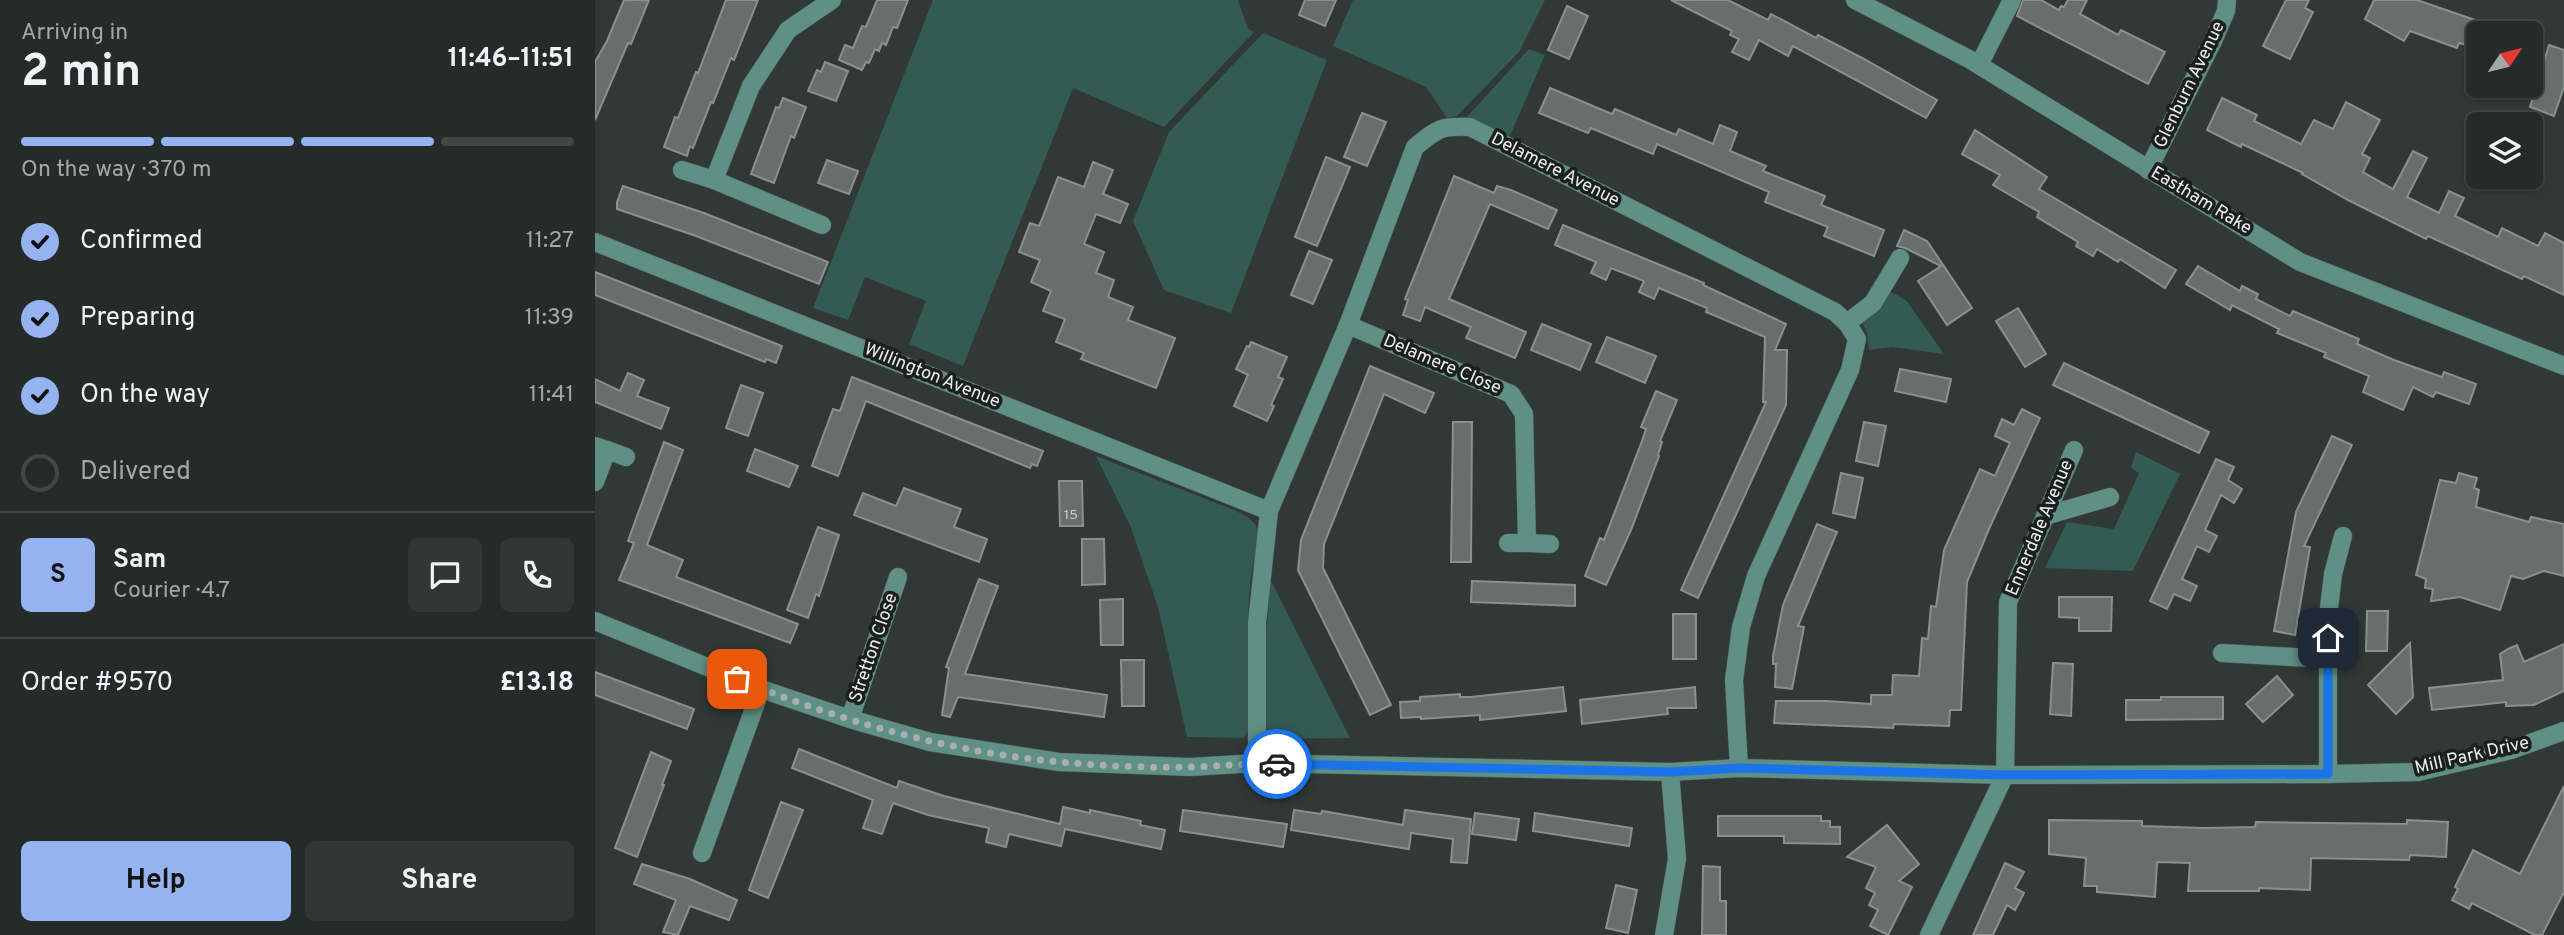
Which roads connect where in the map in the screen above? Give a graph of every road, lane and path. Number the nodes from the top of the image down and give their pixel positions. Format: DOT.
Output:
graph roads {
  1 [pos="832,0"];
  2 [pos="1855,0"];
  3 [pos="2012,0"];
  4 [pos="2227,0"];
  5 [pos="1979,65"];
  6 [pos="682,170"];
  7 [pos="2148,170"];
  8 [pos="714,180"];
  9 [pos="822,225"];
  10 [pos="595,242"];
  11 [pos="1900,258"];
  12 [pos="1847,323"];
  13 [pos="1348,325"];
  14 [pos="2564,366"];
  15 [pos="601,448"];
  16 [pos="2074,450"];
  17 [pos="627,457"];
  18 [pos="595,482"];
  19 [pos="2110,497"];
  20 [pos="1269,511"];
  21 [pos="2045,516"];
  22 [pos="2343,536"];
  23 [pos="1508,543"];
  24 [pos="1527,543"];
  25 [pos="1550,544"];
  26 [pos="898,577"];
  27 [pos="595,621"];
  28 [pos="2222,653"];
  29 [pos="2328,659"];
  30 [pos="761,689"];
  31 [pos="849,719"];
  32 [pos="2564,731"];
  33 [pos="1257,763"];
  34 [pos="1739,768"];
  35 [pos="1670,772"];
  36 [pos="2328,774"];
  37 [pos="2005,775"];
  38 [pos="702,853"];
  39 [pos="1664,935"];
  40 [pos="1929,935"];
  1 -- 8 [label="street"];
  2 -- 5 [label="street, Eastham Rake"];
  3 -- 5 [label="street"];
  4 -- 7 [label="street, Glenburn Avenue"];
  5 -- 7 [label="street, Eastham Rake"];
  6 -- 8 [label="street"];
  7 -- 14 [label="street, Eastham Rake"];
  8 -- 9 [label="street"];
  10 -- 20 [label="street, Willington Avenue"];
  11 -- 12 [label="street"];
  12 -- 13 [label="street, Delamere Avenue"];
  12 -- 34 [label="street"];
  13 -- 20 [label="street, Delamere Avenue"];
  13 -- 24 [label="street, Delamere Close"];
  15 -- 17 [label="street"];
  15 -- 18 [label="street"];
  16 -- 21 [label="street, Ennerdale Avenue"];
  19 -- 21 [label="street"];
  20 -- 33 [label="street, Delamere Avenue"];
  21 -- 37 [label="street, Ennerdale Avenue"];
  22 -- 29 [label="street"];
  23 -- 24 [label="street"];
  24 -- 25 [label="street"];
  26 -- 31 [label="street, Stretton Close"];
  27 -- 30 [label="street, Mill Park Drive"];
  28 -- 29 [label="street"];
  29 -- 36 [label="street"];
  30 -- 31 [label="street, Mill Park Drive"];
  30 -- 38 [label="street"];
  31 -- 33 [label="street, Mill Park Drive"];
  32 -- 36 [label="street, Mill Park Drive"];
  33 -- 35 [label="street, Mill Park Drive"];
  34 -- 35 [label="street, Mill Park Drive"];
  34 -- 37 [label="street, Mill Park Drive"];
  35 -- 39 [label="street"];
  36 -- 37 [label="street, Mill Park Drive"];
  37 -- 40 [label="street"];
}
